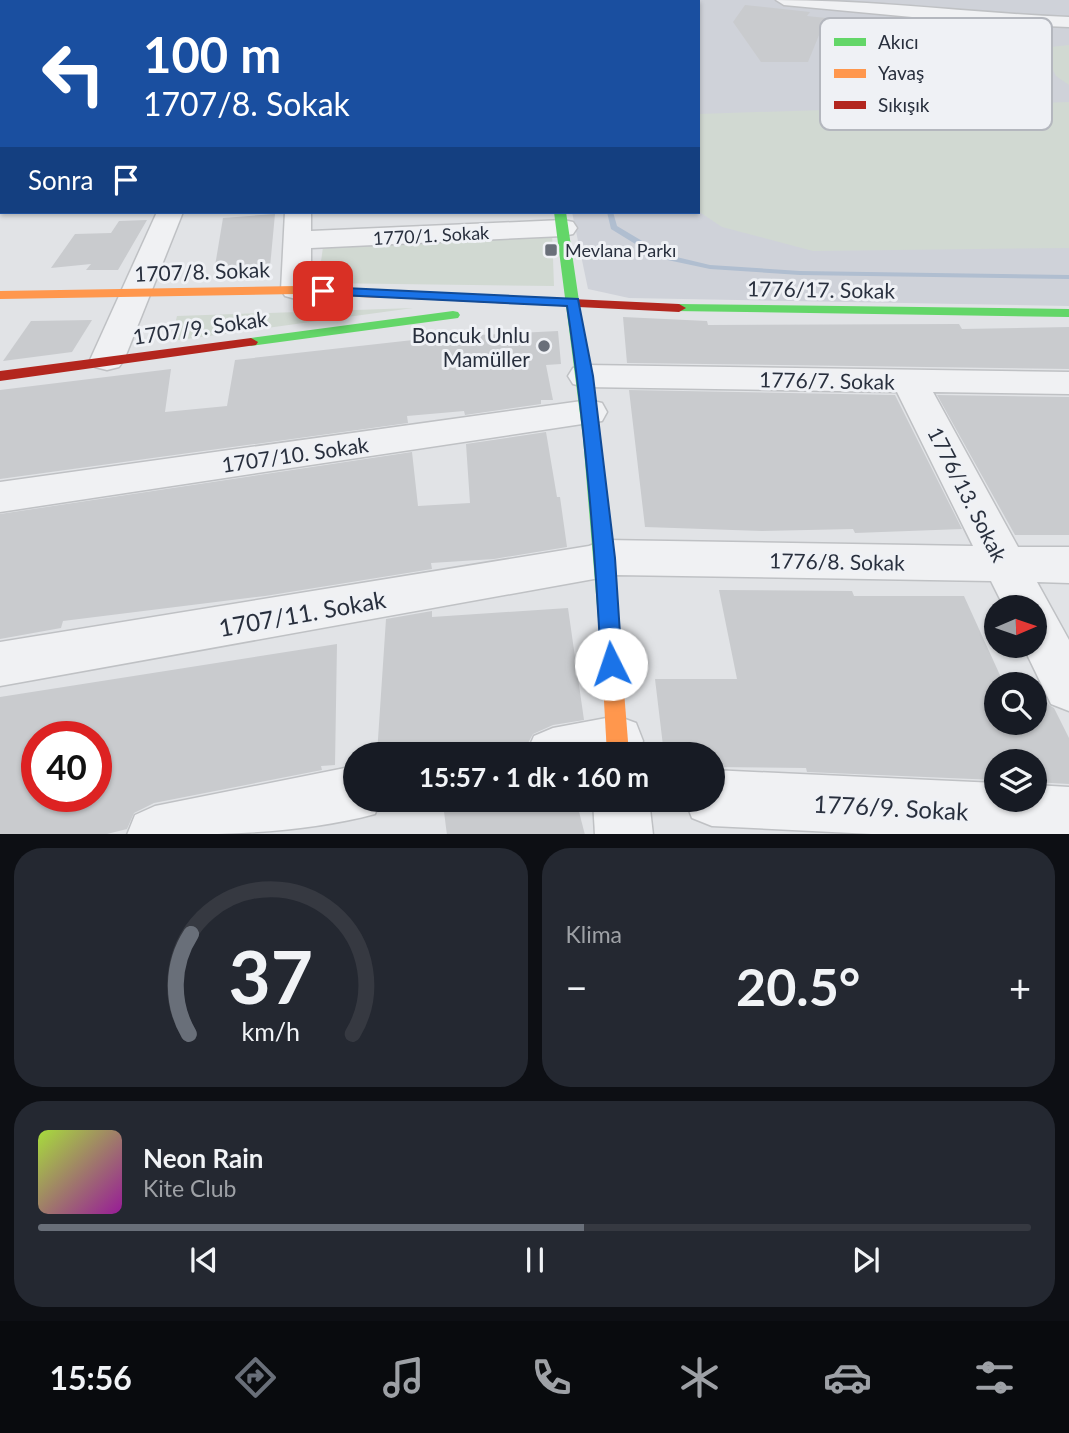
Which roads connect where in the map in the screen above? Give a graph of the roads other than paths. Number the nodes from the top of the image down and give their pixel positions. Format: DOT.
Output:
graph roads {
  1 [pos="784,0"];
  2 [pos="976,18"];
  3 [pos="169,214"];
  4 [pos="298,214"];
  5 [pos="562,220"];
  6 [pos="298,240"];
  7 [pos="296,290"];
  8 [pos="135,294"];
  9 [pos="0,295"];
  10 [pos="574,302"];
  11 [pos="1069,313"];
  12 [pos="107,360"];
  13 [pos="0,376"];
  14 [pos="909,381"];
  15 [pos="1069,383"];
  16 [pos="587,394"];
  17 [pos="0,497"];
  18 [pos="604,559"];
  19 [pos="1004,564"];
  20 [pos="1069,565"];
  21 [pos="1021,595"];
  22 [pos="1047,646"];
  23 [pos="0,664"];
  24 [pos="1069,688"];
  25 [pos="618,742"];
  26 [pos="343,796"];
  27 [pos="725,800"];
  28 [pos="622,812"];
  29 [pos="1069,815"];
  30 [pos="160,834"];
  31 [pos="624,834"];
  1 -- 2 [label="street"];
  3 -- 8 [label="street"];
  4 -- 6 [label="street"];
  5 -- 6 [label="street, 1770/1. Sokak"];
  5 -- 10 [label="street"];
  6 -- 7 [label="street"];
  7 -- 8 [label="street, 1707/8. Sokak"];
  7 -- 10 [label="street, 1707/8. Sokak"];
  8 -- 9 [label="street, 1707/8. Sokak"];
  8 -- 12 [label="street"];
  10 -- 11 [label="street, 1776/17. Sokak"];
  10 -- 12 [label="street, 1707/9. Sokak"];
  10 -- 16 [label="street"];
  12 -- 13 [label="street, 1707/9. Sokak"];
  14 -- 15 [label="street, 1776/7. Sokak"];
  14 -- 16 [label="street, 1776/7. Sokak"];
  14 -- 19 [label="street, 1776/13. Sokak"];
  16 -- 17 [label="street, 1707/10. Sokak"];
  16 -- 18 [label="street"];
  18 -- 19 [label="street, 1776/8. Sokak"];
  18 -- 23 [label="street, 1707/11. Sokak"];
  18 -- 25 [label="street"];
  19 -- 20 [label="street, 1776/8. Sokak"];
  19 -- 21 [label="street, 1776/13. Sokak"];
  22 -- 24 [label="street"];
  26 -- 30 [label="street"];
  27 -- 29 [label="street, 1776/9. Sokak"];
  28 -- 31 [label="street"];
}
